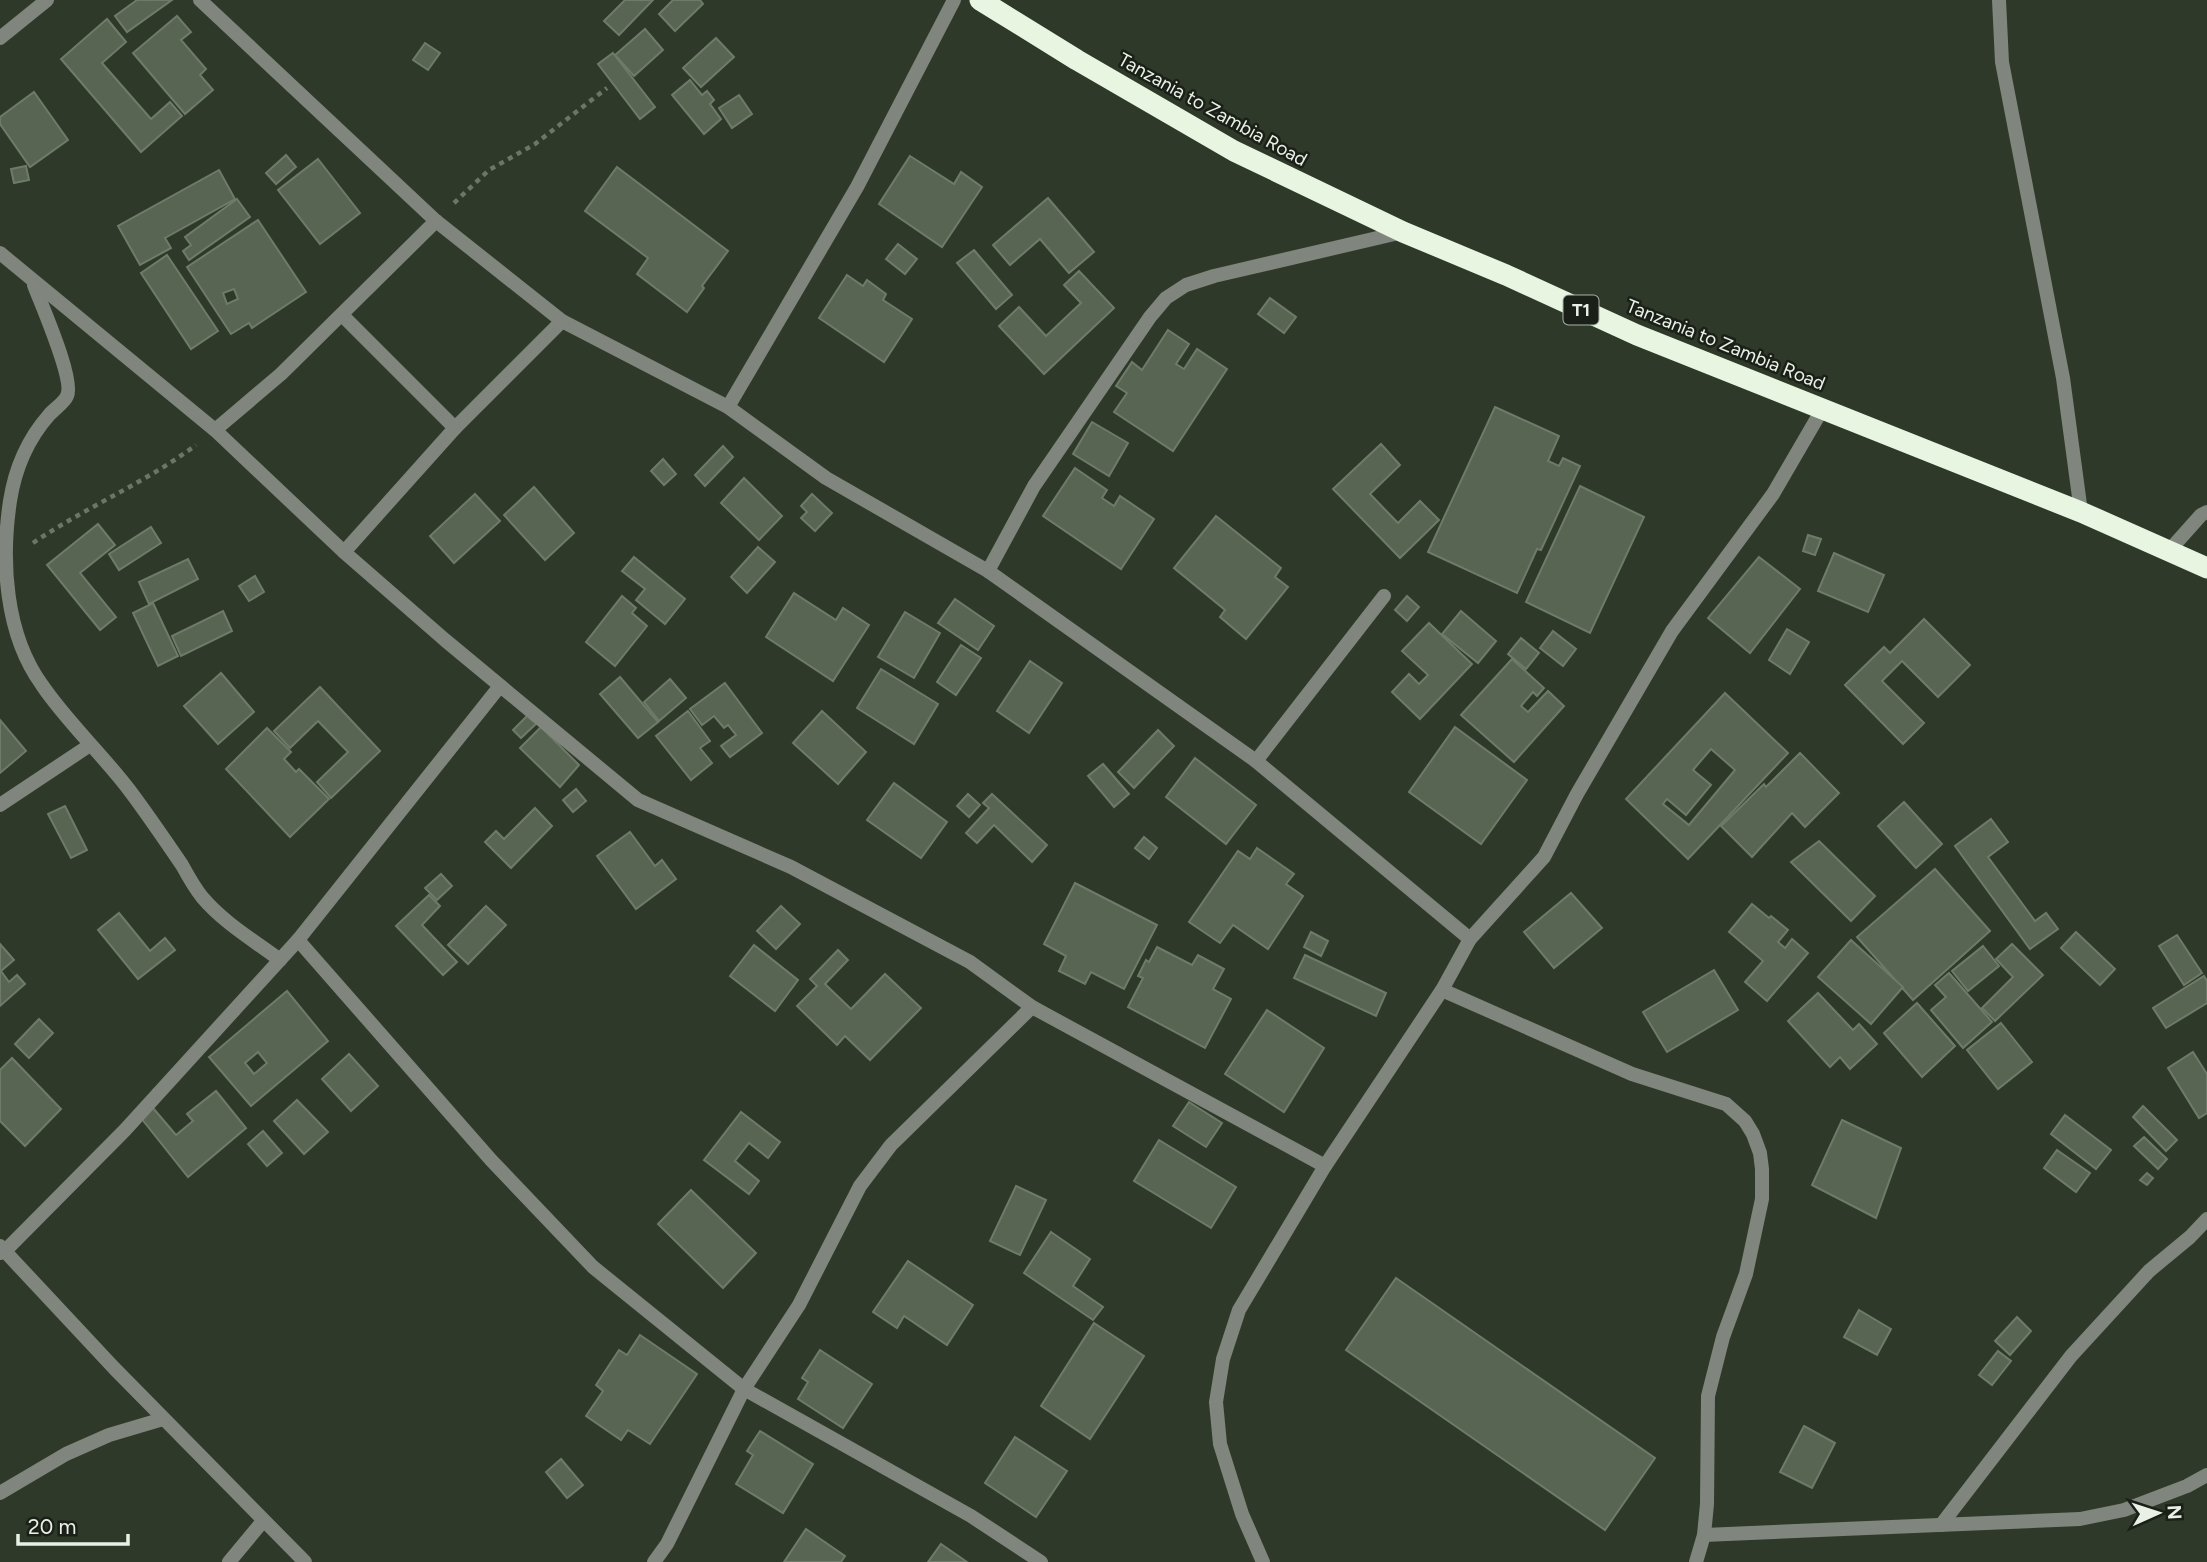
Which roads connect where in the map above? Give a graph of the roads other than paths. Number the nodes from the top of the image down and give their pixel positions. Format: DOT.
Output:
graph roads {
  1 [pos="47,0"];
  2 [pos="200,0"];
  3 [pos="954,0"];
  4 [pos="980,0"];
  5 [pos="1999,0"];
  6 [pos="0,38"];
  7 [pos="436,221"];
  8 [pos="1403,232"];
  9 [pos="0,253"];
  10 [pos="33,282"];
  11 [pos="342,315"];
  12 [pos="562,321"];
  13 [pos="728,407"];
  14 [pos="1823,408"];
  15 [pos="454,428"];
  16 [pos="215,430"];
  17 [pos="2081,512"];
  18 [pos="2207,512"];
  19 [pos="344,552"];
  20 [pos="2168,552"];
  21 [pos="2207,568"];
  22 [pos="988,572"];
  23 [pos="1384,596"];
  24 [pos="500,686"];
  25 [pos="90,745"];
  26 [pos="1256,761"];
  27 [pos="0,805"];
  28 [pos="1470,939"];
  29 [pos="298,940"];
  30 [pos="279,960"];
  31 [pos="1442,990"];
  32 [pos="1032,1007"];
  33 [pos="1325,1166"];
  34 [pos="2207,1219"];
  35 [pos="2,1250"];
  36 [pos="744,1389"];
  37 [pos="163,1419"];
  38 [pos="2207,1475"];
  39 [pos="0,1493"];
  40 [pos="263,1521"];
  41 [pos="1941,1525"];
  42 [pos="1704,1535"];
  43 [pos="229,1562"];
  44 [pos="305,1562"];
  45 [pos="654,1562"];
  46 [pos="1041,1562"];
  47 [pos="1263,1562"];
  48 [pos="1696,1562"];
  1 -- 6 [label="street"];
  2 -- 7 [label="street"];
  3 -- 13 [label="street"];
  4 -- 8 [label="highway, Tanzania to Zambia Road / T1"];
  5 -- 17 [label="street"];
  7 -- 11 [label="street"];
  7 -- 12 [label="street"];
  8 -- 14 [label="highway, Tanzania to Zambia Road / T1"];
  8 -- 22 [label="street"];
  9 -- 10 [label="street"];
  10 -- 16 [label="street"];
  10 -- 25 [label="street"];
  11 -- 15 [label="street"];
  11 -- 16 [label="street"];
  12 -- 13 [label="street"];
  12 -- 15 [label="street"];
  13 -- 22 [label="street"];
  14 -- 17 [label="highway, Tanzania to Zambia Road / T1"];
  14 -- 28 [label="street"];
  15 -- 19 [label="street"];
  16 -- 19 [label="street"];
  17 -- 20 [label="highway, Tanzania to Zambia Road / T1"];
  18 -- 20 [label="street"];
  19 -- 24 [label="street"];
  20 -- 21 [label="highway, Tanzania to Zambia Road / T1"];
  22 -- 26 [label="street"];
  23 -- 26 [label="street"];
  24 -- 29 [label="street"];
  24 -- 32 [label="street"];
  25 -- 27 [label="street"];
  25 -- 30 [label="street"];
  26 -- 28 [label="street"];
  28 -- 31 [label="street"];
  29 -- 30 [label="street"];
  29 -- 36 [label="street"];
  30 -- 35 [label="street"];
  31 -- 33 [label="street"];
  31 -- 42 [label="street"];
  32 -- 33 [label="street"];
  32 -- 36 [label="street"];
  33 -- 47 [label="street"];
  34 -- 41 [label="street"];
  35 -- 37 [label="street"];
  36 -- 45 [label="street"];
  36 -- 46 [label="street"];
  37 -- 39 [label="street"];
  37 -- 40 [label="street"];
  38 -- 41 [label="street"];
  40 -- 43 [label="street"];
  40 -- 44 [label="street"];
  41 -- 42 [label="street"];
  42 -- 48 [label="street"];
}
